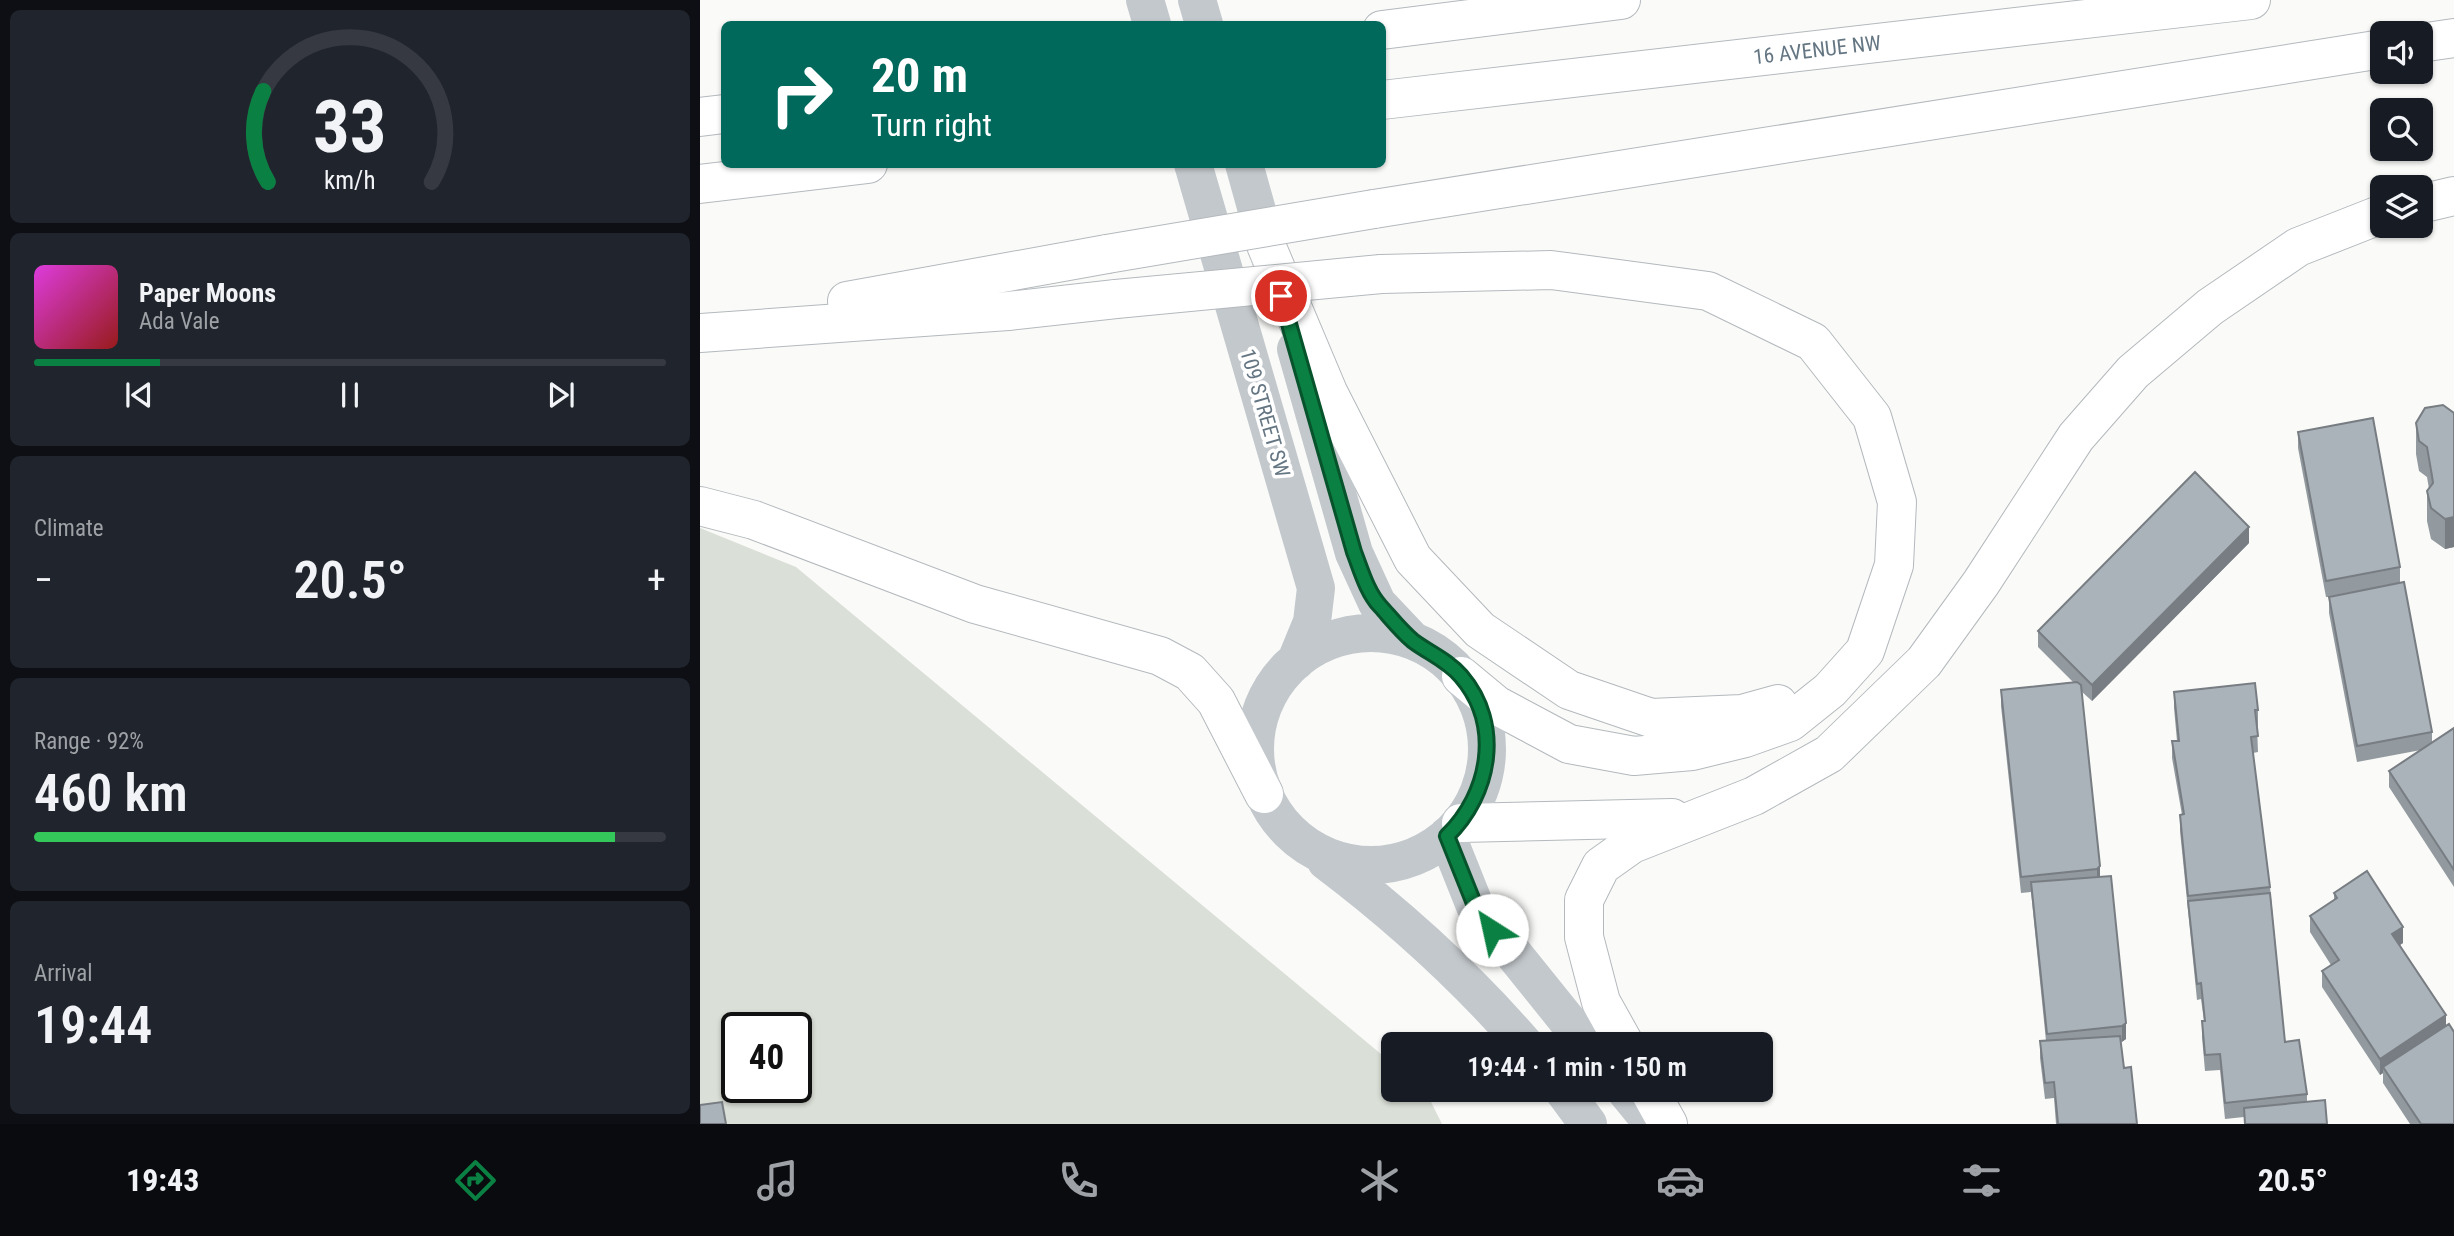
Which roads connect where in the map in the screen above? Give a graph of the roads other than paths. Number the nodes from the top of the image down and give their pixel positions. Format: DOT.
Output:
graph roads {
  1 [pos="1145,0"];
  2 [pos="1197,0"];
  3 [pos="1621,0"];
  4 [pos="2251,0"];
  5 [pos="1151,21"];
  6 [pos="1203,21"];
  7 [pos="1386,29"];
  8 [pos="2454,38"];
  9 [pos="2433,41"];
  10 [pos="2370,51"];
  11 [pos="1386,100"];
  12 [pos="721,114"];
  13 [pos="700,117"];
  14 [pos="834,168"];
  15 [pos="1194,168"];
  16 [pos="1245,168"];
  17 [pos="700,184"];
  18 [pos="2454,196"];
  19 [pos="2433,201"];
  20 [pos="2370,219"];
  21 [pos="1266,244"];
  22 [pos="700,326"];
  23 [pos="700,333"];
  24 [pos="700,506"];
  25 [pos="1413,641"];
  26 [pos="1296,661"];
  27 [pos="1461,676"];
  28 [pos="1830,690"];
  29 [pos="1264,794"];
  30 [pos="1699,817"];
  31 [pos="1454,830"];
  32 [pos="1307,847"];
  33 [pos="1514,1032"];
  34 [pos="1577,1032"];
  35 [pos="1618,1032"];
  36 [pos="1572,1102"];
  37 [pos="1635,1102"];
  38 [pos="1656,1102"];
  39 [pos="1588,1124"];
  40 [pos="1653,1124"];
  41 [pos="1668,1124"];
  1 -- 5 [label="street"];
  2 -- 6 [label="street"];
  3 -- 7 [label="highway"];
  4 -- 11 [label="highway, 16 AVENUE NW"];
  8 -- 9 [label="highway"];
  10 -- 22 [label="highway, bridge"];
  12 -- 13 [label="highway"];
  14 -- 17 [label="highway"];
  15 -- 26 [label="street, 109 STREET SW"];
  16 -- 21 [label="street"];
  18 -- 19 [label="highway"];
  20 -- 30 [label="highway"];
  21 -- 25 [label="street"];
  21 -- 28 [label="highway"];
  23 -- 28 [label="highway, bridge"];
  24 -- 29 [label="highway"];
  25 -- 26 [label="street"];
  25 -- 27 [label="street"];
  26 -- 29 [label="street"];
  27 -- 28 [label="highway"];
  27 -- 31 [label="street"];
  29 -- 32 [label="street"];
  30 -- 31 [label="highway"];
  30 -- 35 [label="highway"];
  31 -- 32 [label="street"];
  31 -- 34 [label="street"];
  32 -- 33 [label="street"];
  36 -- 39 [label="street"];
  37 -- 40 [label="street"];
  38 -- 41 [label="highway"];
}
